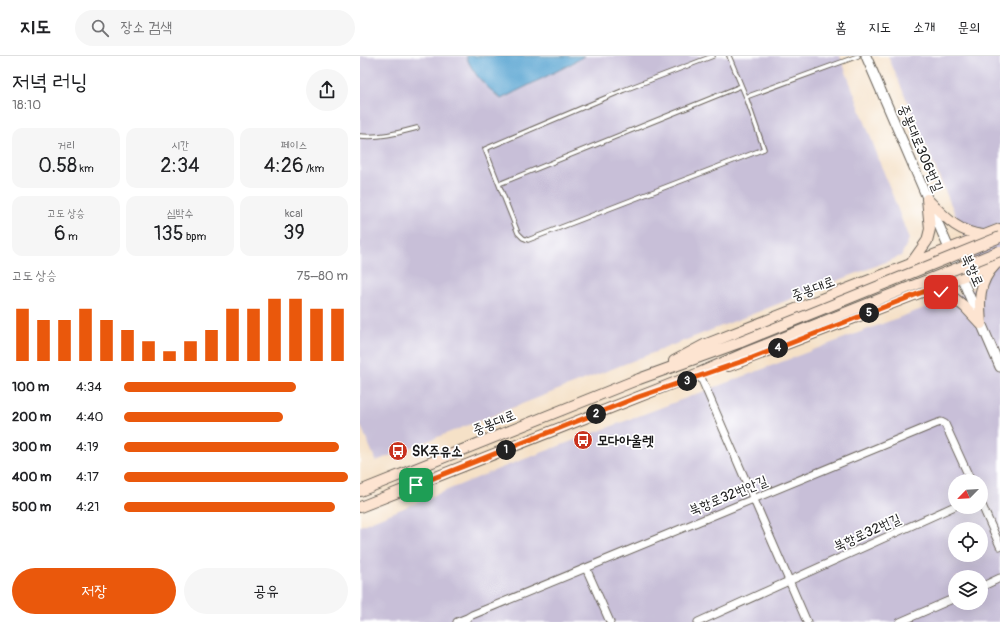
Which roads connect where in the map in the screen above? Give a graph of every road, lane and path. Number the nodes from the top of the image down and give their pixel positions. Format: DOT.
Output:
graph roads {
  1 [pos="713,56"];
  2 [pos="729,56"];
  3 [pos="858,56"];
  4 [pos="866,56"];
  5 [pos="741,86"];
  6 [pos="746,97"];
  7 [pos="417,128"];
  8 [pos="360,136"];
  9 [pos="499,184"];
  10 [pos="927,199"];
  11 [pos="1000,229"];
  12 [pos="985,235"];
  13 [pos="1000,237"];
  14 [pos="949,250"];
  15 [pos="1000,251"];
  16 [pos="998,262"];
  17 [pos="910,265"];
  18 [pos="961,277"];
  19 [pos="928,290"];
  20 [pos="981,324"];
  21 [pos="1000,367"];
  22 [pos="699,375"];
  23 [pos="639,379"];
  24 [pos="968,474"];
  25 [pos="360,491"];
  26 [pos="753,499"];
  27 [pos="360,507"];
  28 [pos="948,509"];
  29 [pos="986,514"];
  30 [pos="1000,546"];
  31 [pos="586,568"];
  32 [pos="1000,578"];
  33 [pos="789,581"];
  34 [pos="988,583"];
  35 [pos="948,601"];
  36 [pos="466,620"];
  37 [pos="457,622"];
  38 [pos="610,622"];
  39 [pos="698,622"];
  40 [pos="807,622"];
  41 [pos="900,622"];
  1 -- 9 [label="lane"];
  2 -- 5 [label="lane"];
  3 -- 6 [label="lane"];
  4 -- 10 [label="street, 중봉대로306번길"];
  5 -- 6 [label="lane"];
  5 -- 9 [label="lane"];
  6 -- 9 [label="lane"];
  7 -- 8 [label="lane"];
  10 -- 12 [label="main road"];
  10 -- 14 [label="street, 중봉대로306번길"];
  10 -- 17 [label="main road"];
  11 -- 12 [label="main road, 중봉대로"];
  12 -- 14 [label="main road, 중봉대로"];
  13 -- 23 [label="main road, 중봉대로, bridge"];
  14 -- 17 [label="main road, 중봉대로"];
  14 -- 18 [label="street, 북항로"];
  15 -- 22 [label="main road, bridge"];
  16 -- 18 [label="main road"];
  16 -- 20 [label="main road"];
  17 -- 23 [label="main road, 중봉대로"];
  18 -- 19 [label="main road"];
  18 -- 20 [label="street, 북항로"];
  19 -- 20 [label="main road"];
  19 -- 22 [label="main road"];
  20 -- 21 [label="street, 북항로"];
  22 -- 26 [label="street"];
  22 -- 27 [label="main road"];
  23 -- 25 [label="main road, 중봉대로"];
  24 -- 26 [label="street, 북항로32번안길"];
  26 -- 31 [label="street, 북항로32번안길"];
  26 -- 33 [label="street"];
  28 -- 33 [label="street, 북항로32번길"];
  29 -- 30 [label="street"];
  31 -- 36 [label="street, 북항로32번안길"];
  31 -- 38 [label="street"];
  32 -- 34 [label="street"];
  33 -- 39 [label="street, 북항로32번길"];
  33 -- 40 [label="street"];
  35 -- 41 [label="street"];
  36 -- 37 [label="street, 북항로32번안길"];
}
